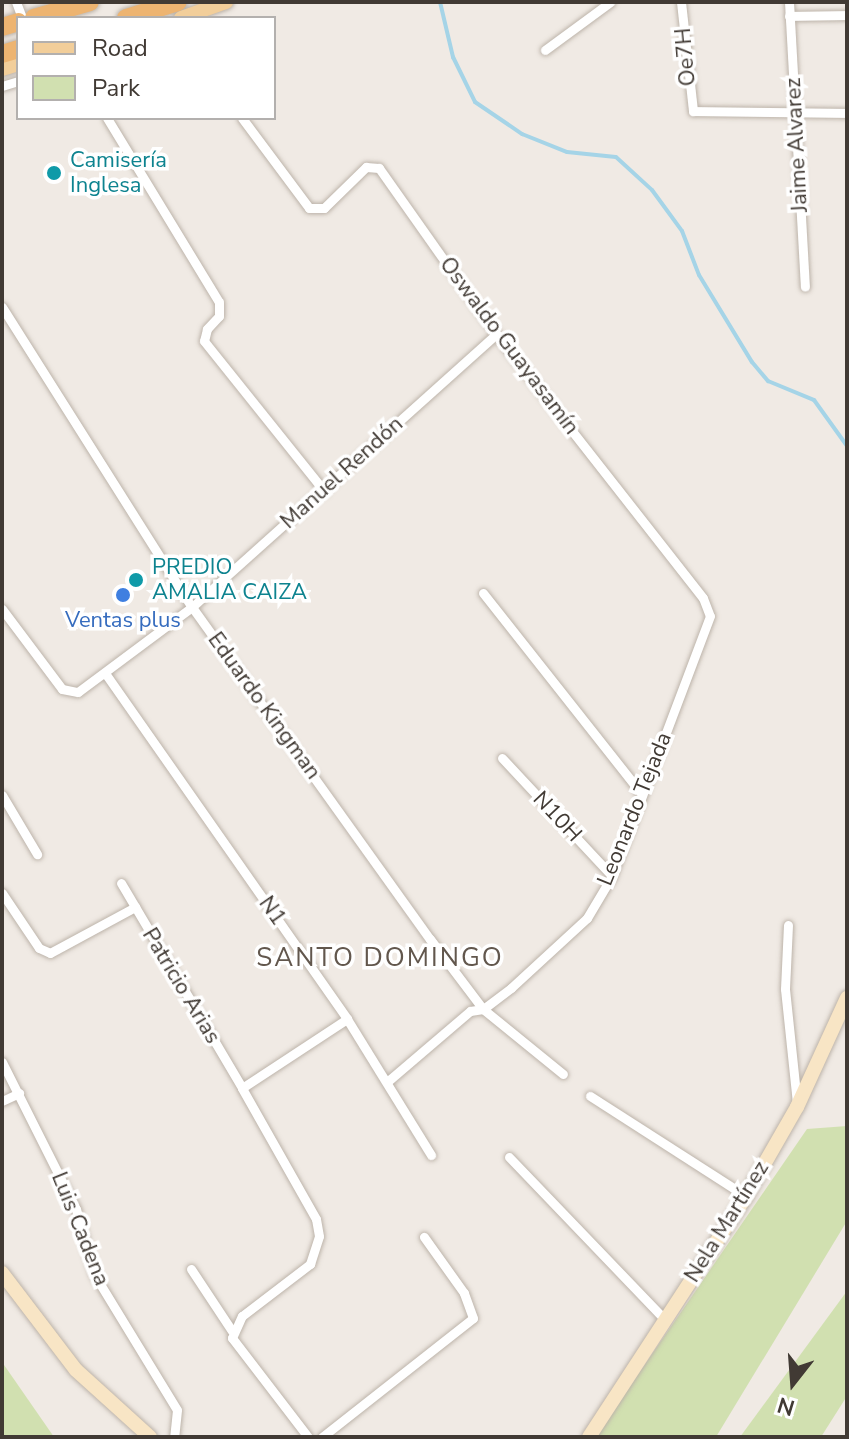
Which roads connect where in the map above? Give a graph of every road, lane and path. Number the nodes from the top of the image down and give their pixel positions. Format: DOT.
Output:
graph roads {
  1 [pos="90,2"];
  2 [pos="178,2"];
  3 [pos="226,2"];
  4 [pos="610,2"];
  5 [pos="681,2"];
  6 [pos="789,2"];
  7 [pos="42,11"];
  8 [pos="847,15"];
  9 [pos="132,16"];
  10 [pos="187,16"];
  11 [pos="789,16"];
  12 [pos="545,50"];
  13 [pos="847,113"];
  14 [pos="795,114"];
  15 [pos="108,120"];
  16 [pos="243,120"];
  17 [pos="805,287"];
  18 [pos="2,307"];
  19 [pos="496,334"];
  20 [pos="324,491"];
  21 [pos="697,591"];
  22 [pos="483,593"];
  23 [pos="192,607"];
  24 [pos="2,609"];
  25 [pos="105,673"];
  26 [pos="502,758"];
  27 [pos="641,793"];
  28 [pos="2,795"];
  29 [pos="37,854"];
  30 [pos="612,876"];
  31 [pos="121,883"];
  32 [pos="2,893"];
  33 [pos="135,907"];
  34 [pos="788,925"];
  35 [pos="847,998"];
  36 [pos="483,1009"];
  37 [pos="347,1019"];
  38 [pos="2,1062"];
  39 [pos="563,1074"];
  40 [pos="387,1082"];
  41 [pos="242,1088"];
  42 [pos="19,1093"];
  43 [pos="590,1096"];
  44 [pos="2,1101"];
  45 [pos="797,1107"];
  46 [pos="431,1155"];
  47 [pos="509,1157"];
  48 [pos="746,1196"];
  49 [pos="424,1237"];
  50 [pos="191,1269"];
  51 [pos="2,1273"];
  52 [pos="666,1321"];
  53 [pos="232,1331"];
  54 [pos="150,1437"];
  55 [pos="174,1437"];
  56 [pos="308,1437"];
  57 [pos="322,1437"];
  58 [pos="589,1437"];
  1 -- 7 [label="highway"];
  2 -- 9 [label="highway"];
  3 -- 10 [label="main road"];
  4 -- 12 [label="street"];
  5 -- 14 [label="street, Oe7H"];
  6 -- 11 [label="street, Jaime Alvarez"];
  8 -- 11 [label="street"];
  11 -- 14 [label="street, Jaime Alvarez"];
  13 -- 14 [label="street"];
  14 -- 17 [label="street, Jaime Alvarez"];
  15 -- 20 [label="street"];
  16 -- 19 [label="street, Oswaldo Guayasamín"];
  18 -- 23 [label="street, Eduardo Kingman"];
  19 -- 20 [label="street, Manuel Rendón"];
  19 -- 21 [label="street, Oswaldo Guayasamín"];
  20 -- 23 [label="street, Manuel Rendón"];
  21 -- 27 [label="street, Leonardo Tejada"];
  22 -- 27 [label="street"];
  23 -- 25 [label="street, Manuel Rendón"];
  23 -- 36 [label="street, Eduardo Kingman"];
  24 -- 25 [label="street, Manuel Rendón"];
  25 -- 37 [label="street, N1"];
  26 -- 30 [label="street, N10H"];
  27 -- 30 [label="street, Leonardo Tejada"];
  28 -- 29 [label="street"];
  30 -- 36 [label="street, Leonardo Tejada"];
  31 -- 33 [label="street, Patricio Arias"];
  32 -- 33 [label="street"];
  33 -- 41 [label="street, Patricio Arias"];
  34 -- 45 [label="street"];
  35 -- 45 [label="main road, Nela Martínez"];
  36 -- 39 [label="street, Eduardo Kingman"];
  36 -- 40 [label="street, Leonardo Tejada"];
  37 -- 40 [label="street, N1"];
  37 -- 41 [label="street"];
  38 -- 42 [label="street, Luis Cadena"];
  40 -- 46 [label="street, N1"];
  41 -- 53 [label="street, Patricio Arias"];
  42 -- 44 [label="street"];
  42 -- 55 [label="street, Luis Cadena"];
  43 -- 48 [label="street"];
  45 -- 48 [label="main road, Nela Martínez"];
  47 -- 52 [label="street"];
  48 -- 52 [label="main road, Nela Martínez"];
  49 -- 57 [label="street"];
  50 -- 53 [label="street"];
  51 -- 54 [label="main road"];
  52 -- 58 [label="main road, Nela Martínez"];
  53 -- 56 [label="street"];
}
